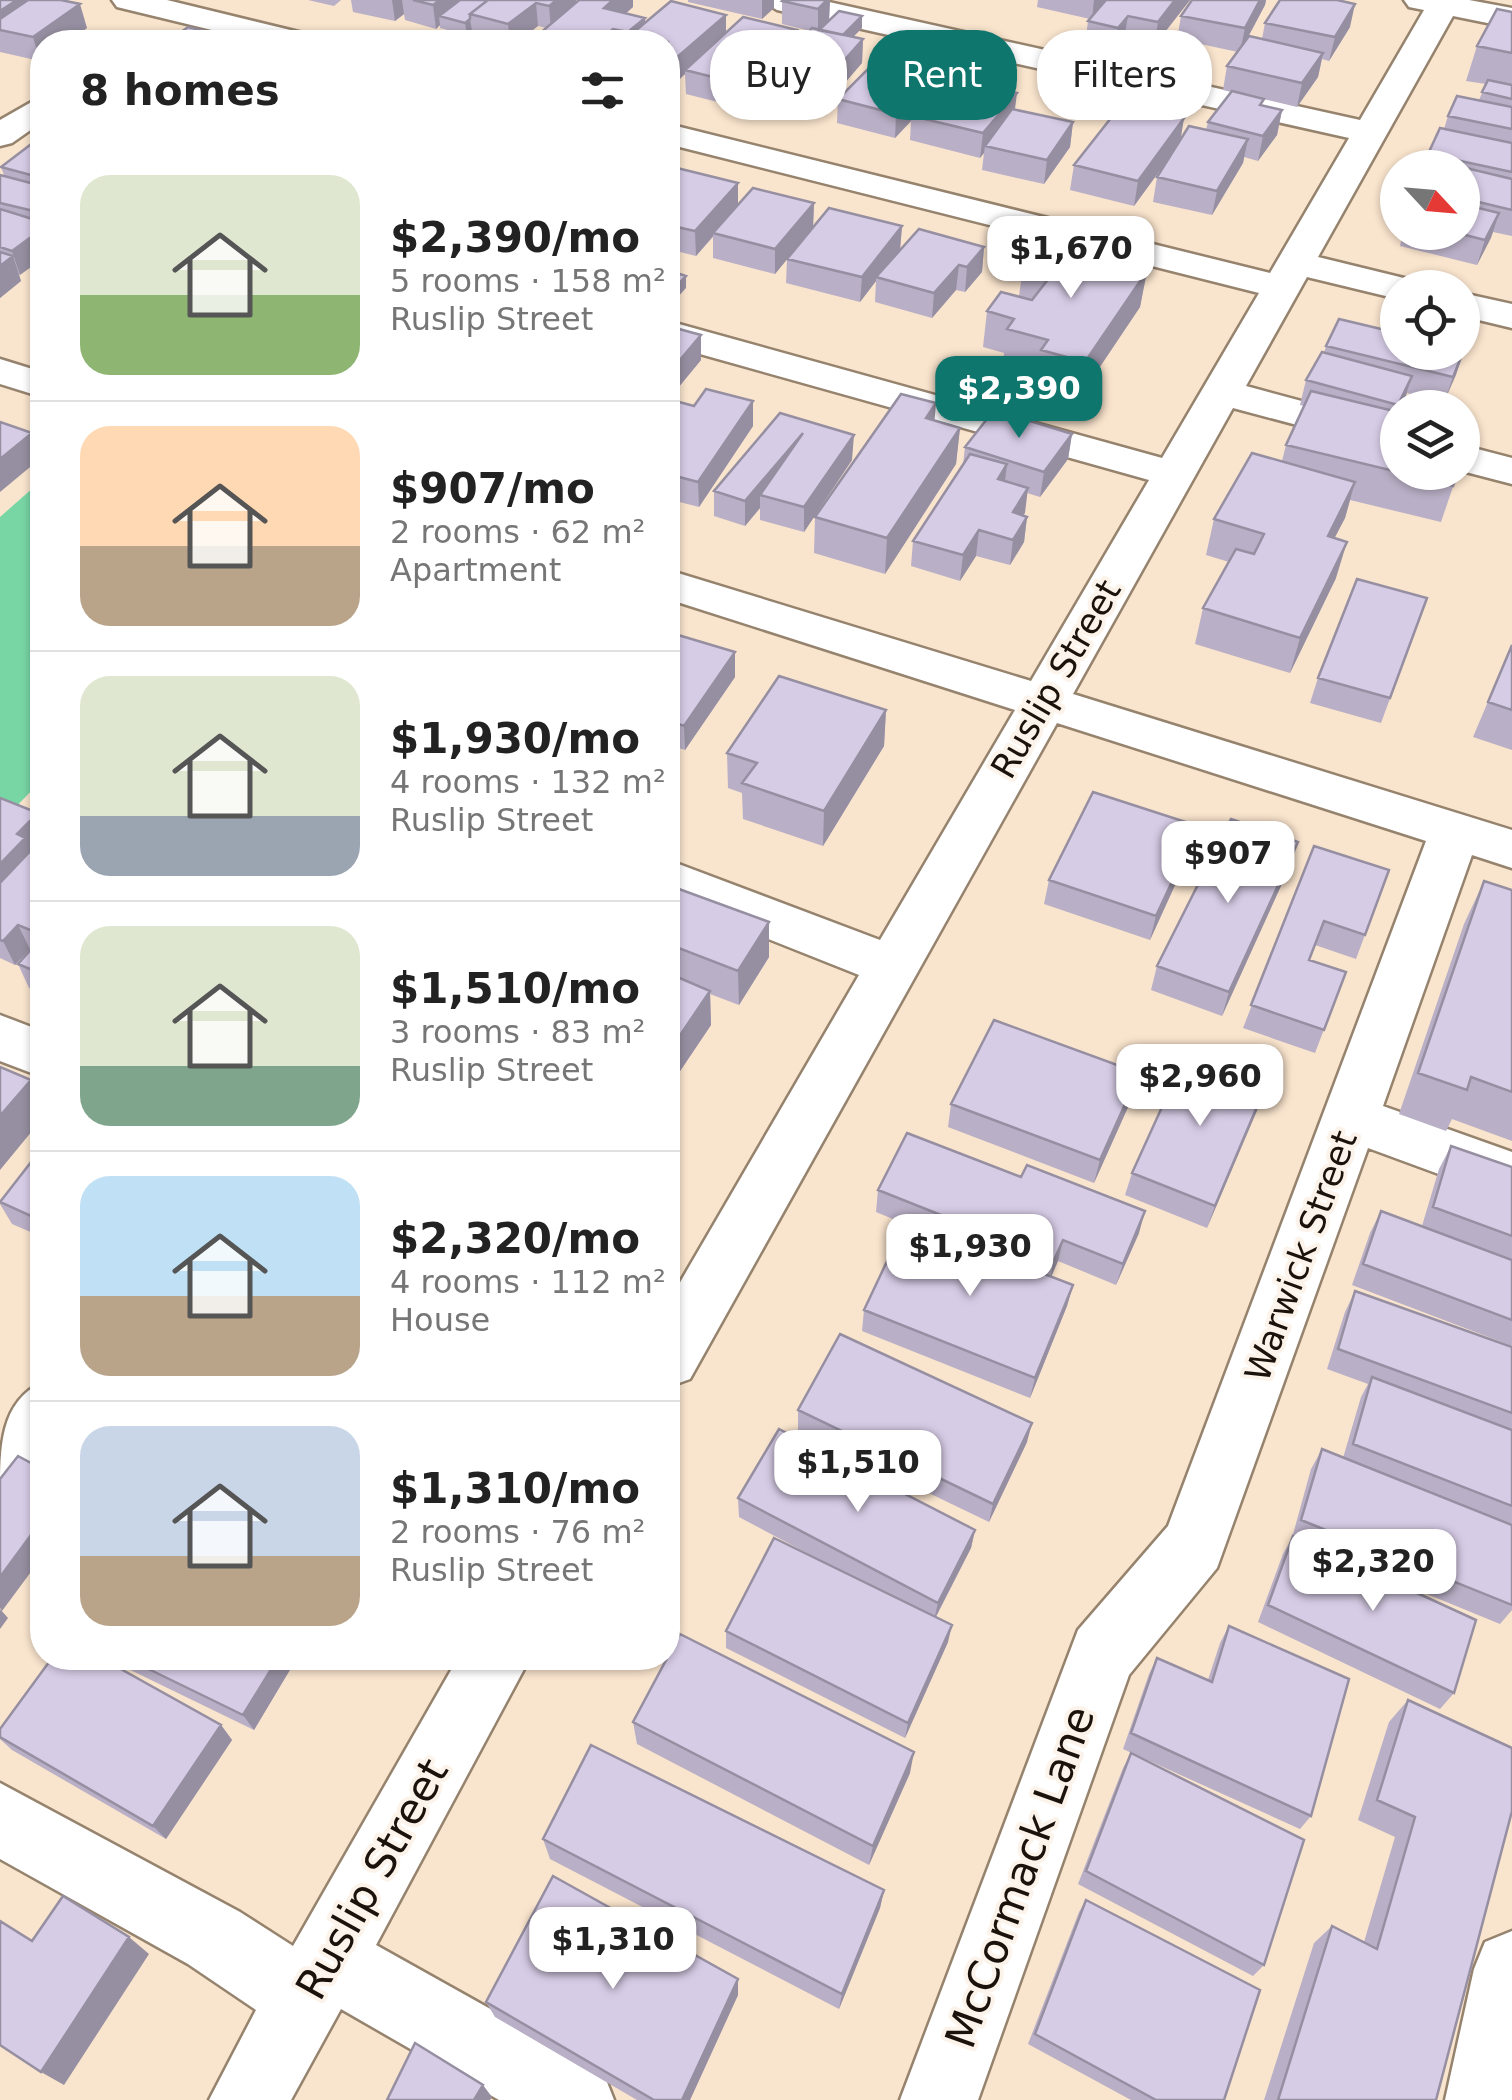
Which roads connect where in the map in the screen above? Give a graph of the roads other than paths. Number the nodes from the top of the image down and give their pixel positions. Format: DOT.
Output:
graph roads {
  1 [pos="128,0"];
  2 [pos="776,0"];
  3 [pos="1437,2"];
  4 [pos="185,6"];
  5 [pos="1512,18"];
  6 [pos="151,30"];
  7 [pos="262,30"];
  8 [pos="30,115"];
  9 [pos="1371,133"];
  10 [pos="0,136"];
  11 [pos="680,137"];
  12 [pos="0,146"];
  13 [pos="30,154"];
  14 [pos="1291,276"];
  15 [pos="1380,286"];
  16 [pos="1480,308"];
  17 [pos="1512,316"];
  18 [pos="680,335"];
  19 [pos="0,371"];
  20 [pos="30,381"];
  21 [pos="1224,394"];
  22 [pos="1380,435"];
  23 [pos="1480,463"];
  24 [pos="1512,471"];
  25 [pos="1177,475"];
  26 [pos="680,588"];
  27 [pos="1041,702"];
  28 [pos="1455,831"];
  29 [pos="1512,849"];
  30 [pos="680,883"];
  31 [pos="892,966"];
  32 [pos="0,1037"];
  33 [pos="30,1050"];
  34 [pos="1352,1118"];
  35 [pos="1512,1178"];
  36 [pos="685,1291"];
  37 [pos="30,1427"];
  38 [pos="0,1466"];
  39 [pos="1102,1654"];
  40 [pos="489,1670"];
  41 [pos="0,1819"];
  42 [pos="1512,1969"];
  43 [pos="317,1979"];
  44 [pos="248,2100"];
  45 [pos="575,2100"];
  46 [pos="939,2100"];
  47 [pos="1484,2100"];
  1 -- 4 [label="street"];
  2 -- 9 [label="street"];
  3 -- 5 [label="street"];
  3 -- 9 [label="street, Ruslip Street"];
  4 -- 6 [label="street"];
  4 -- 7 [label="street"];
  8 -- 10 [label="street"];
  9 -- 14 [label="street, Ruslip Street"];
  11 -- 14 [label="street"];
  12 -- 13 [label="street"];
  14 -- 15 [label="street"];
  14 -- 21 [label="street, Ruslip Street"];
  16 -- 17 [label="street"];
  18 -- 25 [label="street"];
  19 -- 20 [label="street"];
  21 -- 22 [label="street"];
  21 -- 25 [label="street, Ruslip Street"];
  23 -- 24 [label="street"];
  25 -- 27 [label="street, Ruslip Street"];
  26 -- 27 [label="street"];
  27 -- 28 [label="street"];
  27 -- 31 [label="street, Ruslip Street"];
  28 -- 29 [label="street"];
  28 -- 34 [label="street, Warwick Street"];
  30 -- 31 [label="street"];
  31 -- 36 [label="street, Ruslip Street"];
  32 -- 33 [label="street"];
  34 -- 35 [label="street"];
  34 -- 39 [label="street, Warwick Street"];
  37 -- 38 [label="street"];
  39 -- 46 [label="street, McCormack Lane"];
  40 -- 43 [label="street, Ruslip Street"];
  41 -- 43 [label="street"];
  42 -- 47 [label="street"];
  43 -- 44 [label="street, Ruslip Street"];
  43 -- 45 [label="street"];
}
